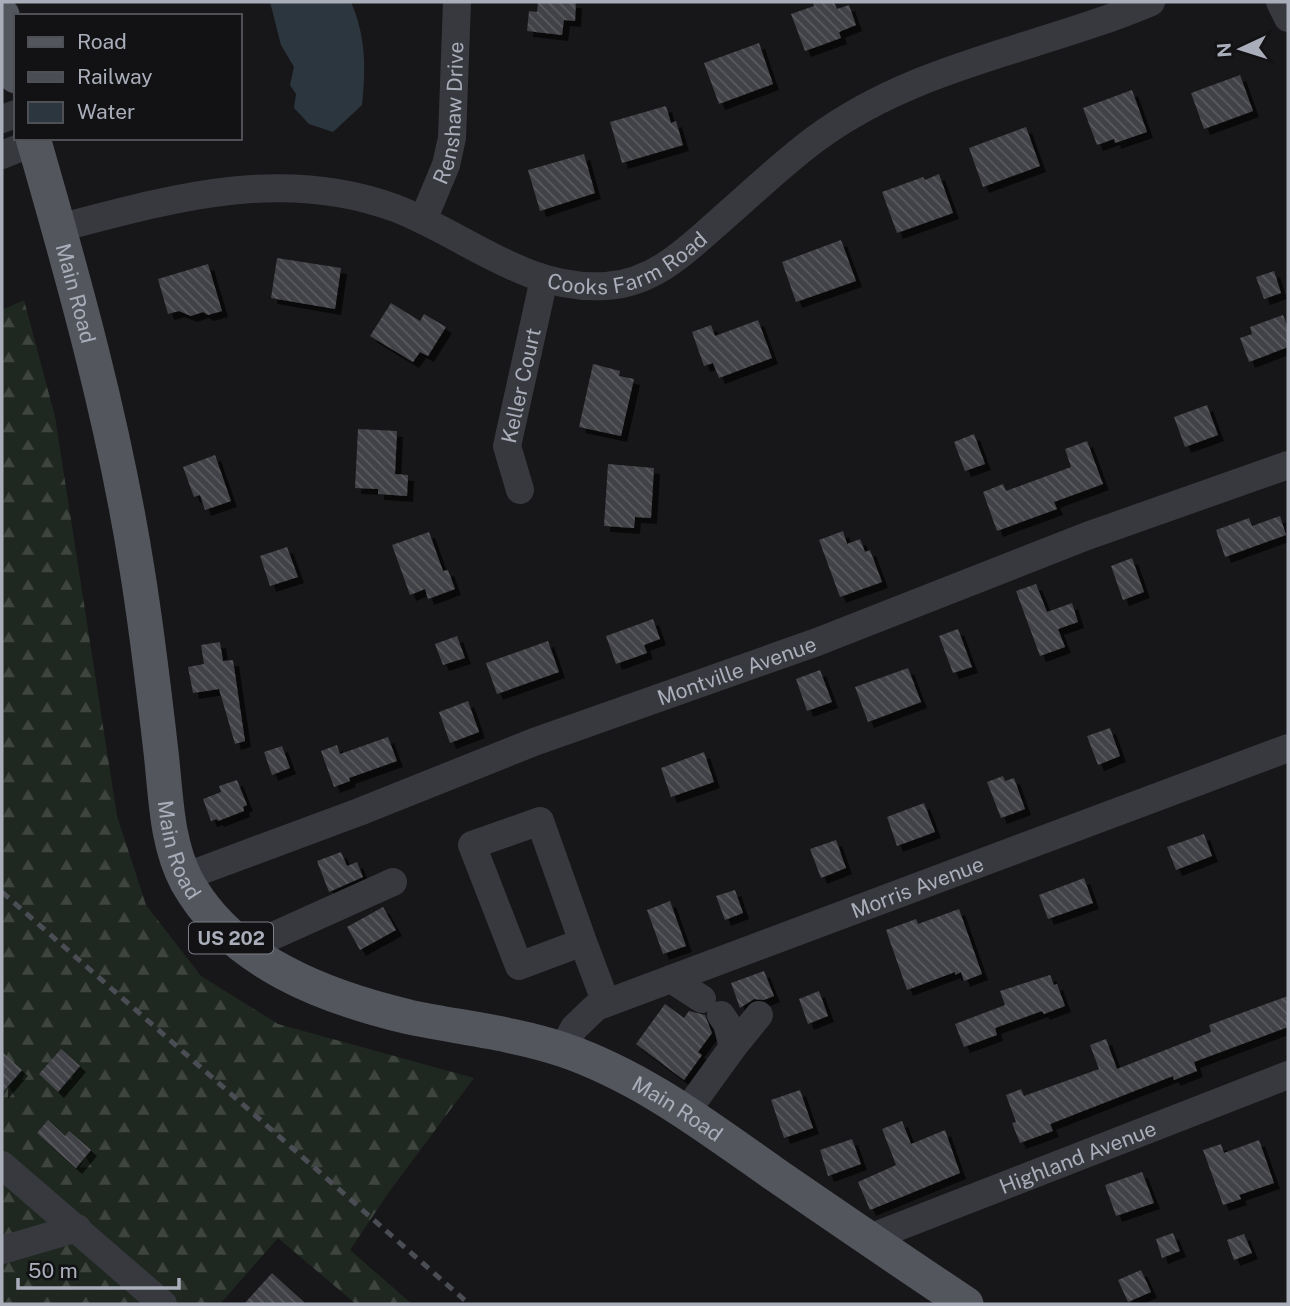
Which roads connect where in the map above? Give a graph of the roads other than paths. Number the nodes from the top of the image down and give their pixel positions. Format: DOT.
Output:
graph roads {
  1 [pos="457,2"];
  2 [pos="1151,2"];
  3 [pos="1280,2"];
  4 [pos="2,15"];
  5 [pos="1288,18"];
  6 [pos="14,67"];
  7 [pos="18,140"];
  8 [pos="30,140"];
  9 [pos="2,155"];
  10 [pos="423,220"];
  11 [pos="60,228"];
  12 [pos="544,279"];
  13 [pos="1288,465"];
  14 [pos="520,490"];
  15 [pos="1288,748"];
  16 [pos="184,877"];
  17 [pos="393,882"];
  18 [pos="583,942"];
  19 [pos="244,949"];
  20 [pos="671,979"];
  21 [pos="606,1003"];
  22 [pos="760,1015"];
  23 [pos="733,1047"];
  24 [pos="563,1049"];
  25 [pos="1288,1075"];
  26 [pos="686,1112"];
  27 [pos="2,1165"];
  28 [pos="77,1228"];
  29 [pos="867,1239"];
  30 [pos="2,1250"];
  31 [pos="163,1304"];
  32 [pos="967,1304"];
  1 -- 10 [label="street, Renshaw Drive"];
  2 -- 12 [label="street, Cooks Farm Road"];
  3 -- 5 [label="street"];
  4 -- 6 [label="main road"];
  7 -- 9 [label="street"];
  8 -- 11 [label="main road, Main Road / US 202"];
  10 -- 11 [label="street, Cooks Farm Road"];
  10 -- 12 [label="street, Cooks Farm Road"];
  11 -- 16 [label="main road, Main Road / US 202"];
  12 -- 14 [label="street, Keller Court"];
  13 -- 16 [label="street, Montville Avenue"];
  15 -- 20 [label="street, Morris Avenue"];
  16 -- 19 [label="main road, Main Road / US 202"];
  17 -- 19 [label="street"];
  18 -- 18 [label="street"];
  18 -- 21 [label="street"];
  19 -- 24 [label="main road, Main Road / US 202"];
  20 -- 21 [label="street, Morris Avenue"];
  20 -- 23 [label="street"];
  21 -- 24 [label="street, Morris Avenue"];
  22 -- 23 [label="street"];
  23 -- 26 [label="street"];
  24 -- 26 [label="main road, Main Road / US 202"];
  25 -- 29 [label="street, Highland Avenue"];
  26 -- 29 [label="main road, Main Road / US 202"];
  27 -- 28 [label="street"];
  28 -- 30 [label="street"];
  28 -- 31 [label="street"];
  29 -- 32 [label="main road, Main Road / US 202"];
}
